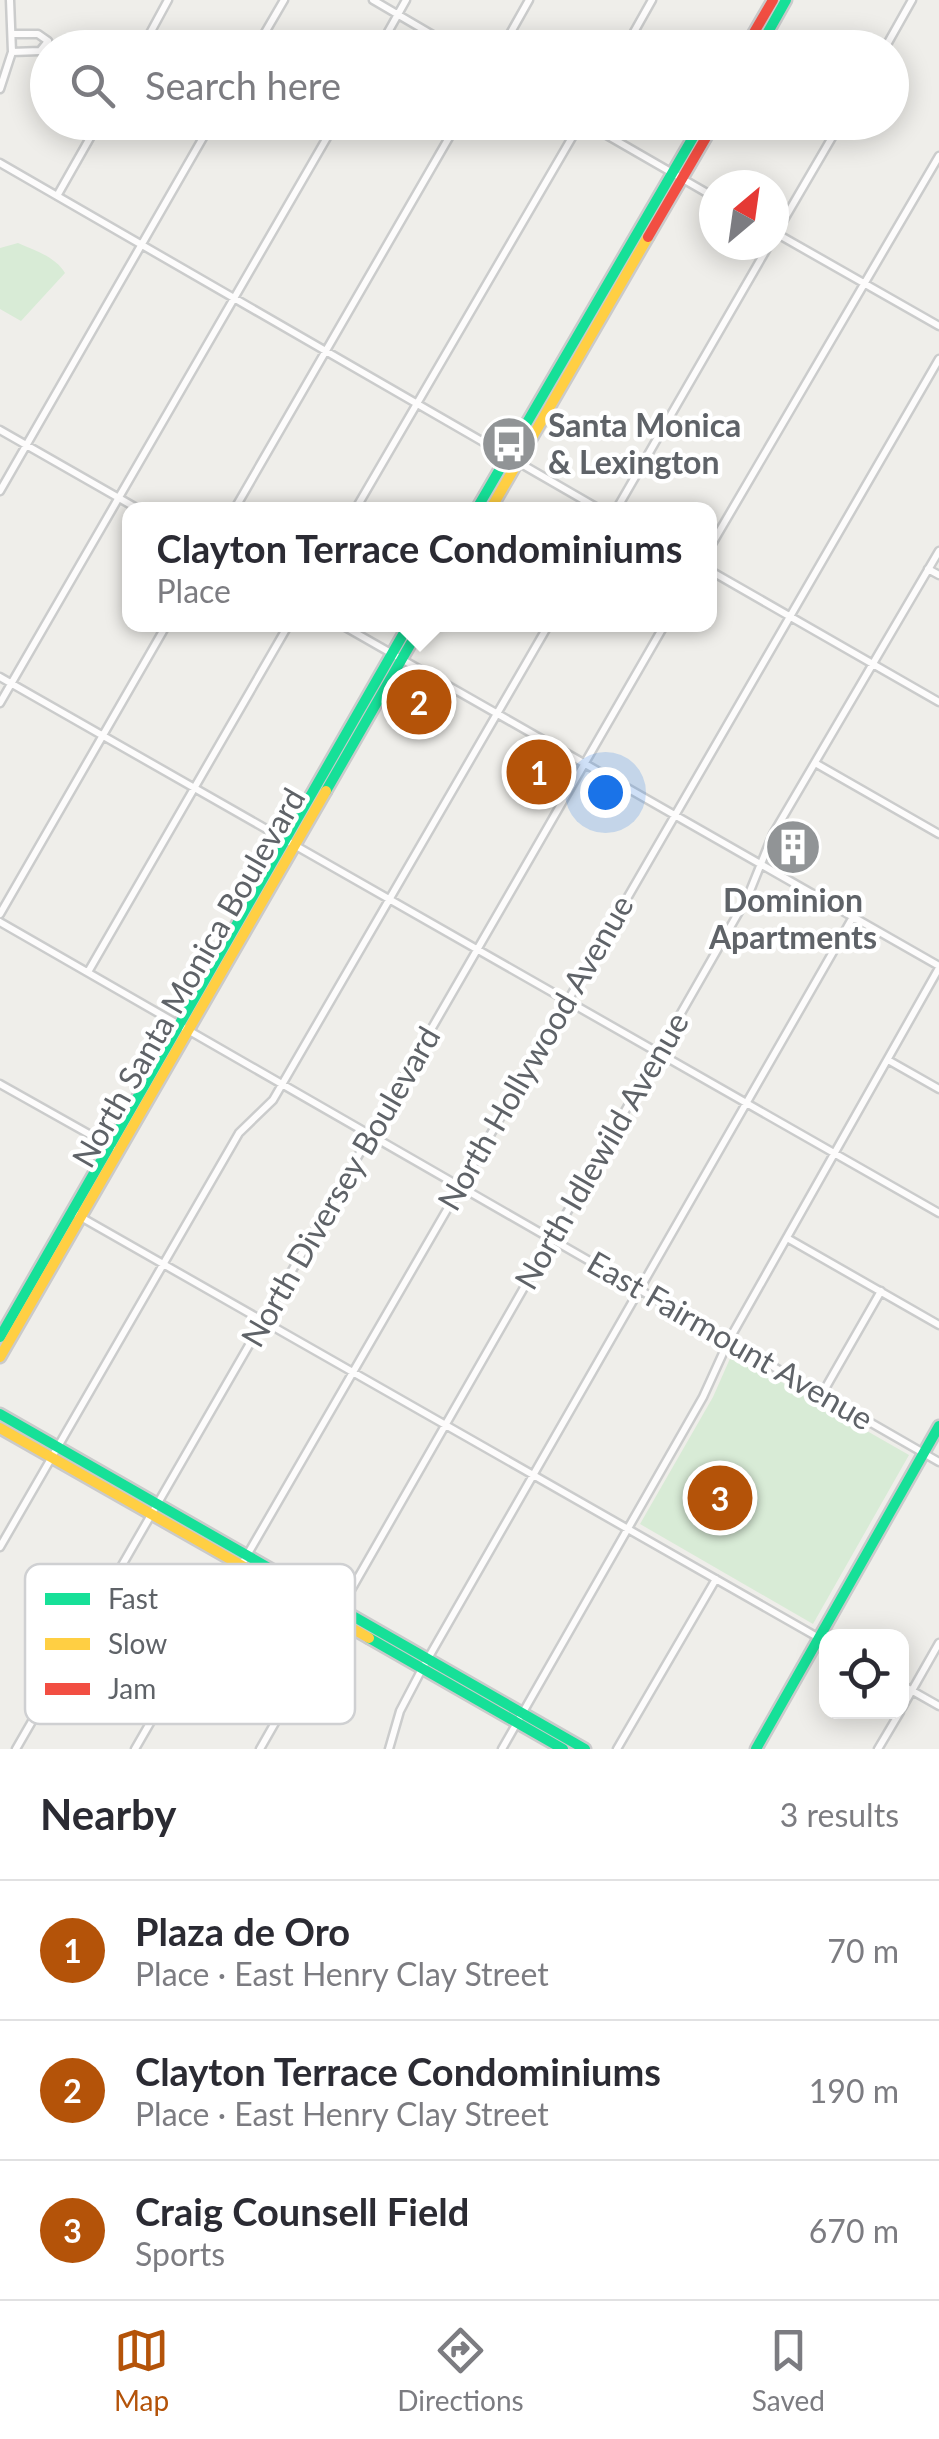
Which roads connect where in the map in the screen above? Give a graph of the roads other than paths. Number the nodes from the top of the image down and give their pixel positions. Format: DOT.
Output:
graph roads {
  1 [pos="10,0"];
  2 [pos="168,0"];
  3 [pos="284,0"];
  4 [pos="373,0"];
  5 [pos="406,0"];
  6 [pos="530,0"];
  7 [pos="652,0"];
  8 [pos="773,0"];
  9 [pos="786,0"];
  10 [pos="912,0"];
  11 [pos="398,14"];
  12 [pos="152,30"];
  13 [pos="266,30"];
  14 [pos="389,30"];
  15 [pos="425,30"];
  16 [pos="512,30"];
  17 [pos="635,30"];
  18 [pos="756,30"];
  19 [pos="768,30"];
  20 [pos="894,30"];
  21 [pos="12,34"];
  22 [pos="30,34"];
  23 [pos="30,51"];
  24 [pos="12,52"];
  25 [pos="0,90"];
  26 [pos="90,140"];
  27 [pos="202,140"];
  28 [pos="326,140"];
  29 [pos="448,140"];
  30 [pos="572,140"];
  31 [pos="614,140"];
  32 [pos="694,140"];
  33 [pos="702,140"];
  34 [pos="830,140"];
  35 [pos="939,156"];
  36 [pos="0,163"];
  37 [pos="677,176"];
  38 [pos="699,188"];
  39 [pos="57,196"];
  40 [pos="789,210"];
  41 [pos="789,242"];
  42 [pos="141,244"];
  43 [pos="760,260"];
  44 [pos="864,282"];
  45 [pos="234,298"];
  46 [pos="939,326"];
  47 [pos="326,351"];
  48 [pos="939,359"];
  49 [pos="416,404"];
  50 [pos="0,430"];
  51 [pos="26,445"];
  52 [pos="513,458"];
  53 [pos="0,491"];
  54 [pos="118,497"];
  55 [pos="126,502"];
  56 [pos="239,502"];
  57 [pos="360,502"];
  58 [pos="482,502"];
  59 [pos="494,502"];
  60 [pos="587,502"];
  61 [pos="621,502"];
  62 [pos="717,535"];
  63 [pos="939,551"];
  64 [pos="928,569"];
  65 [pos="717,575"];
  66 [pos="939,575"];
  67 [pos="788,616"];
  68 [pos="162,632"];
  69 [pos="284,632"];
  70 [pos="354,632"];
  71 [pos="406,632"];
  72 [pos="416,632"];
  73 [pos="544,632"];
  74 [pos="660,632"];
  75 [pos="396,657"];
  76 [pos="872,664"];
  77 [pos="0,677"];
  78 [pos="12,684"];
  79 [pos="939,702"];
  80 [pos="0,704"];
  81 [pos="496,714"];
  82 [pos="102,736"];
  83 [pos="815,763"];
  84 [pos="584,764"];
  85 [pos="194,788"];
  86 [pos="673,815"];
  87 [pos="939,834"];
  88 [pos="290,844"];
  89 [pos="761,865"];
  90 [pos="390,900"];
  91 [pos="0,914"];
  92 [pos="853,917"];
  93 [pos="0,922"];
  94 [pos="478,949"];
  95 [pos="939,968"];
  96 [pos="88,972"];
  97 [pos="566,999"];
  98 [pos="183,1028"];
  99 [pos="659,1053"];
  100 [pos="888,1060"];
  101 [pos="0,1084"];
  102 [pos="282,1085"];
  103 [pos="939,1089"];
  104 [pos="747,1104"];
  105 [pos="370,1136"];
  106 [pos="114,1149"];
  107 [pos="835,1153"];
  108 [pos="460,1186"];
  109 [pos="939,1213"];
  110 [pos="76,1214"];
  111 [pos="787,1238"];
  112 [pos="552,1239"];
  113 [pos="163,1263"];
  114 [pos="640,1289"];
  115 [pos="881,1291"];
  116 [pos="263,1321"];
  117 [pos="939,1324"];
  118 [pos="0,1337"];
  119 [pos="728,1340"];
  120 [pos="0,1358"];
  121 [pos="352,1371"];
  122 [pos="822,1394"];
  123 [pos="1,1422"];
  124 [pos="445,1424"];
  125 [pos="939,1426"];
  126 [pos="55,1452"];
  127 [pos="924,1453"];
  128 [pos="939,1462"];
  129 [pos="533,1475"];
  130 [pos="156,1510"];
  131 [pos="626,1528"];
  132 [pos="0,1547"];
  133 [pos="244,1561"];
  134 [pos="124,1564"];
  135 [pos="242,1564"];
  136 [pos="249,1564"];
  137 [pos="716,1579"];
  138 [pos="355,1582"];
  139 [pos="355,1624"];
  140 [pos="828,1629"];
  141 [pos="819,1638"];
  142 [pos="939,1643"];
  143 [pos="819,1645"];
  144 [pos="424,1664"];
  145 [pos="909,1688"];
  146 [pos="912,1690"];
  147 [pos="909,1695"];
  148 [pos="939,1706"];
  149 [pos="518,1717"];
  150 [pos="896,1719"];
  151 [pos="31,1724"];
  152 [pos="149,1724"];
  153 [pos="274,1724"];
  154 [pos="16,1749"];
  155 [pos="135,1749"];
  156 [pos="260,1749"];
  157 [pos="389,1749"];
  158 [pos="502,1749"];
  159 [pos="563,1749"];
  160 [pos="585,1749"];
  161 [pos="617,1749"];
  162 [pos="756,1749"];
  163 [pos="878,1749"];
  1 -- 21 [label="street"];
  2 -- 12 [label="street"];
  3 -- 13 [label="street"];
  4 -- 11 [label="street"];
  5 -- 11 [label="street"];
  6 -- 16 [label="street"];
  7 -- 17 [label="street"];
  8 -- 18 [label="street"];
  9 -- 19 [label="street"];
  10 -- 20 [label="street"];
  11 -- 14 [label="street"];
  11 -- 15 [label="street"];
  21 -- 22 [label="street"];
  21 -- 24 [label="street"];
  23 -- 24 [label="street"];
  24 -- 25 [label="street"];
  26 -- 39 [label="street"];
  27 -- 42 [label="street"];
  28 -- 45 [label="street"];
  29 -- 47 [label="street"];
  30 -- 49 [label="street"];
  31 -- 37 [label="street"];
  32 -- 37 [label="street"];
  33 -- 37 [label="street"];
  34 -- 40 [label="street"];
  35 -- 44 [label="street"];
  36 -- 39 [label="street"];
  37 -- 38 [label="street"];
  37 -- 52 [label="street"];
  39 -- 42 [label="street"];
  41 -- 44 [label="street"];
  42 -- 45 [label="street"];
  42 -- 51 [label="street"];
  43 -- 61 [label="street"];
  44 -- 46 [label="street"];
  44 -- 62 [label="street"];
  45 -- 47 [label="street"];
  45 -- 54 [label="street"];
  47 -- 49 [label="street"];
  47 -- 56 [label="street"];
  48 -- 67 [label="street, North Hollywood Avenue"];
  49 -- 52 [label="street"];
  49 -- 57 [label="street"];
  50 -- 51 [label="street"];
  51 -- 53 [label="street"];
  51 -- 54 [label="street"];
  52 -- 58 [label="street"];
  52 -- 59 [label="street"];
  52 -- 60 [label="street"];
  54 -- 55 [label="street"];
  54 -- 78 [label="street"];
  63 -- 64 [label="street, North Idlewild Avenue"];
  64 -- 66 [label="street"];
  64 -- 76 [label="street, North Idlewild Avenue"];
  65 -- 67 [label="street"];
  67 -- 76 [label="street"];
  67 -- 86 [label="street, North Hollywood Avenue"];
  68 -- 82 [label="street"];
  69 -- 85 [label="street"];
  70 -- 75 [label="street"];
  71 -- 75 [label="street, North Santa Monica Boulevard"];
  72 -- 75 [label="street, North Santa Monica Boulevard"];
  73 -- 81 [label="street"];
  74 -- 84 [label="street, North Diversey Boulevard"];
  75 -- 81 [label="street"];
  75 -- 88 [label="street, North Santa Monica Boulevard"];
  76 -- 79 [label="street"];
  76 -- 83 [label="street, North Idlewild Avenue"];
  77 -- 78 [label="street"];
  78 -- 80 [label="street"];
  78 -- 82 [label="street"];
  81 -- 84 [label="street"];
  81 -- 90 [label="street"];
  82 -- 85 [label="street"];
  82 -- 91 [label="street"];
  83 -- 87 [label="street"];
  83 -- 89 [label="street, North Idlewild Avenue"];
  84 -- 86 [label="street"];
  84 -- 94 [label="street, North Diversey Boulevard"];
  85 -- 88 [label="street"];
  85 -- 96 [label="street"];
  86 -- 89 [label="street"];
  86 -- 97 [label="street, North Hollywood Avenue"];
  88 -- 90 [label="street"];
  88 -- 98 [label="street, North Santa Monica Boulevard"];
  89 -- 92 [label="street"];
  89 -- 99 [label="street, North Idlewild Avenue"];
  90 -- 94 [label="street"];
  90 -- 102 [label="street"];
  92 -- 95 [label="street"];
  92 -- 104 [label="street"];
  93 -- 96 [label="street, East Fairmount Avenue"];
  94 -- 97 [label="street"];
  94 -- 105 [label="street, North Diversey Boulevard"];
  95 -- 100 [label="street"];
  96 -- 98 [label="street, East Fairmount Avenue"];
  97 -- 99 [label="street"];
  97 -- 108 [label="street, North Hollywood Avenue"];
  98 -- 102 [label="street, East Fairmount Avenue"];
  98 -- 106 [label="street, North Santa Monica Boulevard"];
  99 -- 104 [label="street"];
  99 -- 112 [label="street, North Idlewild Avenue"];
  100 -- 103 [label="street"];
  100 -- 107 [label="street"];
  101 -- 106 [label="street"];
  102 -- 105 [label="street, East Fairmount Avenue"];
  102 -- 113 [label="street"];
  104 -- 107 [label="street"];
  104 -- 114 [label="street"];
  105 -- 108 [label="street, East Fairmount Avenue"];
  105 -- 116 [label="street, North Diversey Boulevard"];
  106 -- 110 [label="street, North Santa Monica Boulevard"];
  107 -- 109 [label="street"];
  107 -- 111 [label="street"];
  108 -- 112 [label="street, East Fairmount Avenue"];
  108 -- 121 [label="street, North Hollywood Avenue"];
  110 -- 113 [label="street"];
  110 -- 118 [label="street, North Santa Monica Boulevard"];
  110 -- 120 [label="street, North Santa Monica Boulevard"];
  111 -- 115 [label="street"];
  111 -- 119 [label="street"];
  112 -- 114 [label="street, East Fairmount Avenue"];
  112 -- 124 [label="street, North Idlewild Avenue"];
  113 -- 116 [label="street"];
  113 -- 126 [label="street"];
  114 -- 119 [label="street, East Fairmount Avenue"];
  114 -- 129 [label="street"];
  115 -- 117 [label="street"];
  115 -- 122 [label="street"];
  116 -- 121 [label="street"];
  116 -- 130 [label="street, North Diversey Boulevard"];
  119 -- 122 [label="street, East Fairmount Avenue"];
  119 -- 131 [label="street"];
  121 -- 124 [label="street"];
  121 -- 133 [label="street, North Hollywood Avenue"];
  122 -- 127 [label="street, East Fairmount Avenue"];
  123 -- 126 [label="street"];
  124 -- 129 [label="street"];
  124 -- 138 [label="street, North Idlewild Avenue"];
  125 -- 127 [label="street"];
  126 -- 130 [label="street"];
  126 -- 132 [label="street"];
  127 -- 128 [label="street, East Fairmount Avenue"];
  127 -- 140 [label="street"];
  129 -- 131 [label="street"];
  129 -- 144 [label="street"];
  130 -- 133 [label="street"];
  130 -- 134 [label="street, North Diversey Boulevard"];
  131 -- 137 [label="street"];
  131 -- 149 [label="street"];
  133 -- 135 [label="street, North Hollywood Avenue"];
  133 -- 136 [label="street"];
  137 -- 141 [label="street"];
  137 -- 161 [label="street"];
  139 -- 144 [label="street"];
  142 -- 146 [label="street"];
  143 -- 162 [label="street"];
  144 -- 149 [label="street"];
  144 -- 157 [label="street"];
  145 -- 146 [label="street"];
  146 -- 147 [label="street"];
  146 -- 148 [label="street"];
  149 -- 158 [label="street"];
  149 -- 159 [label="street"];
  149 -- 160 [label="street"];
  150 -- 163 [label="street"];
  151 -- 154 [label="street, North Diversey Boulevard"];
  152 -- 155 [label="street, North Hollywood Avenue"];
  153 -- 156 [label="street, North Idlewild Avenue"];
}
